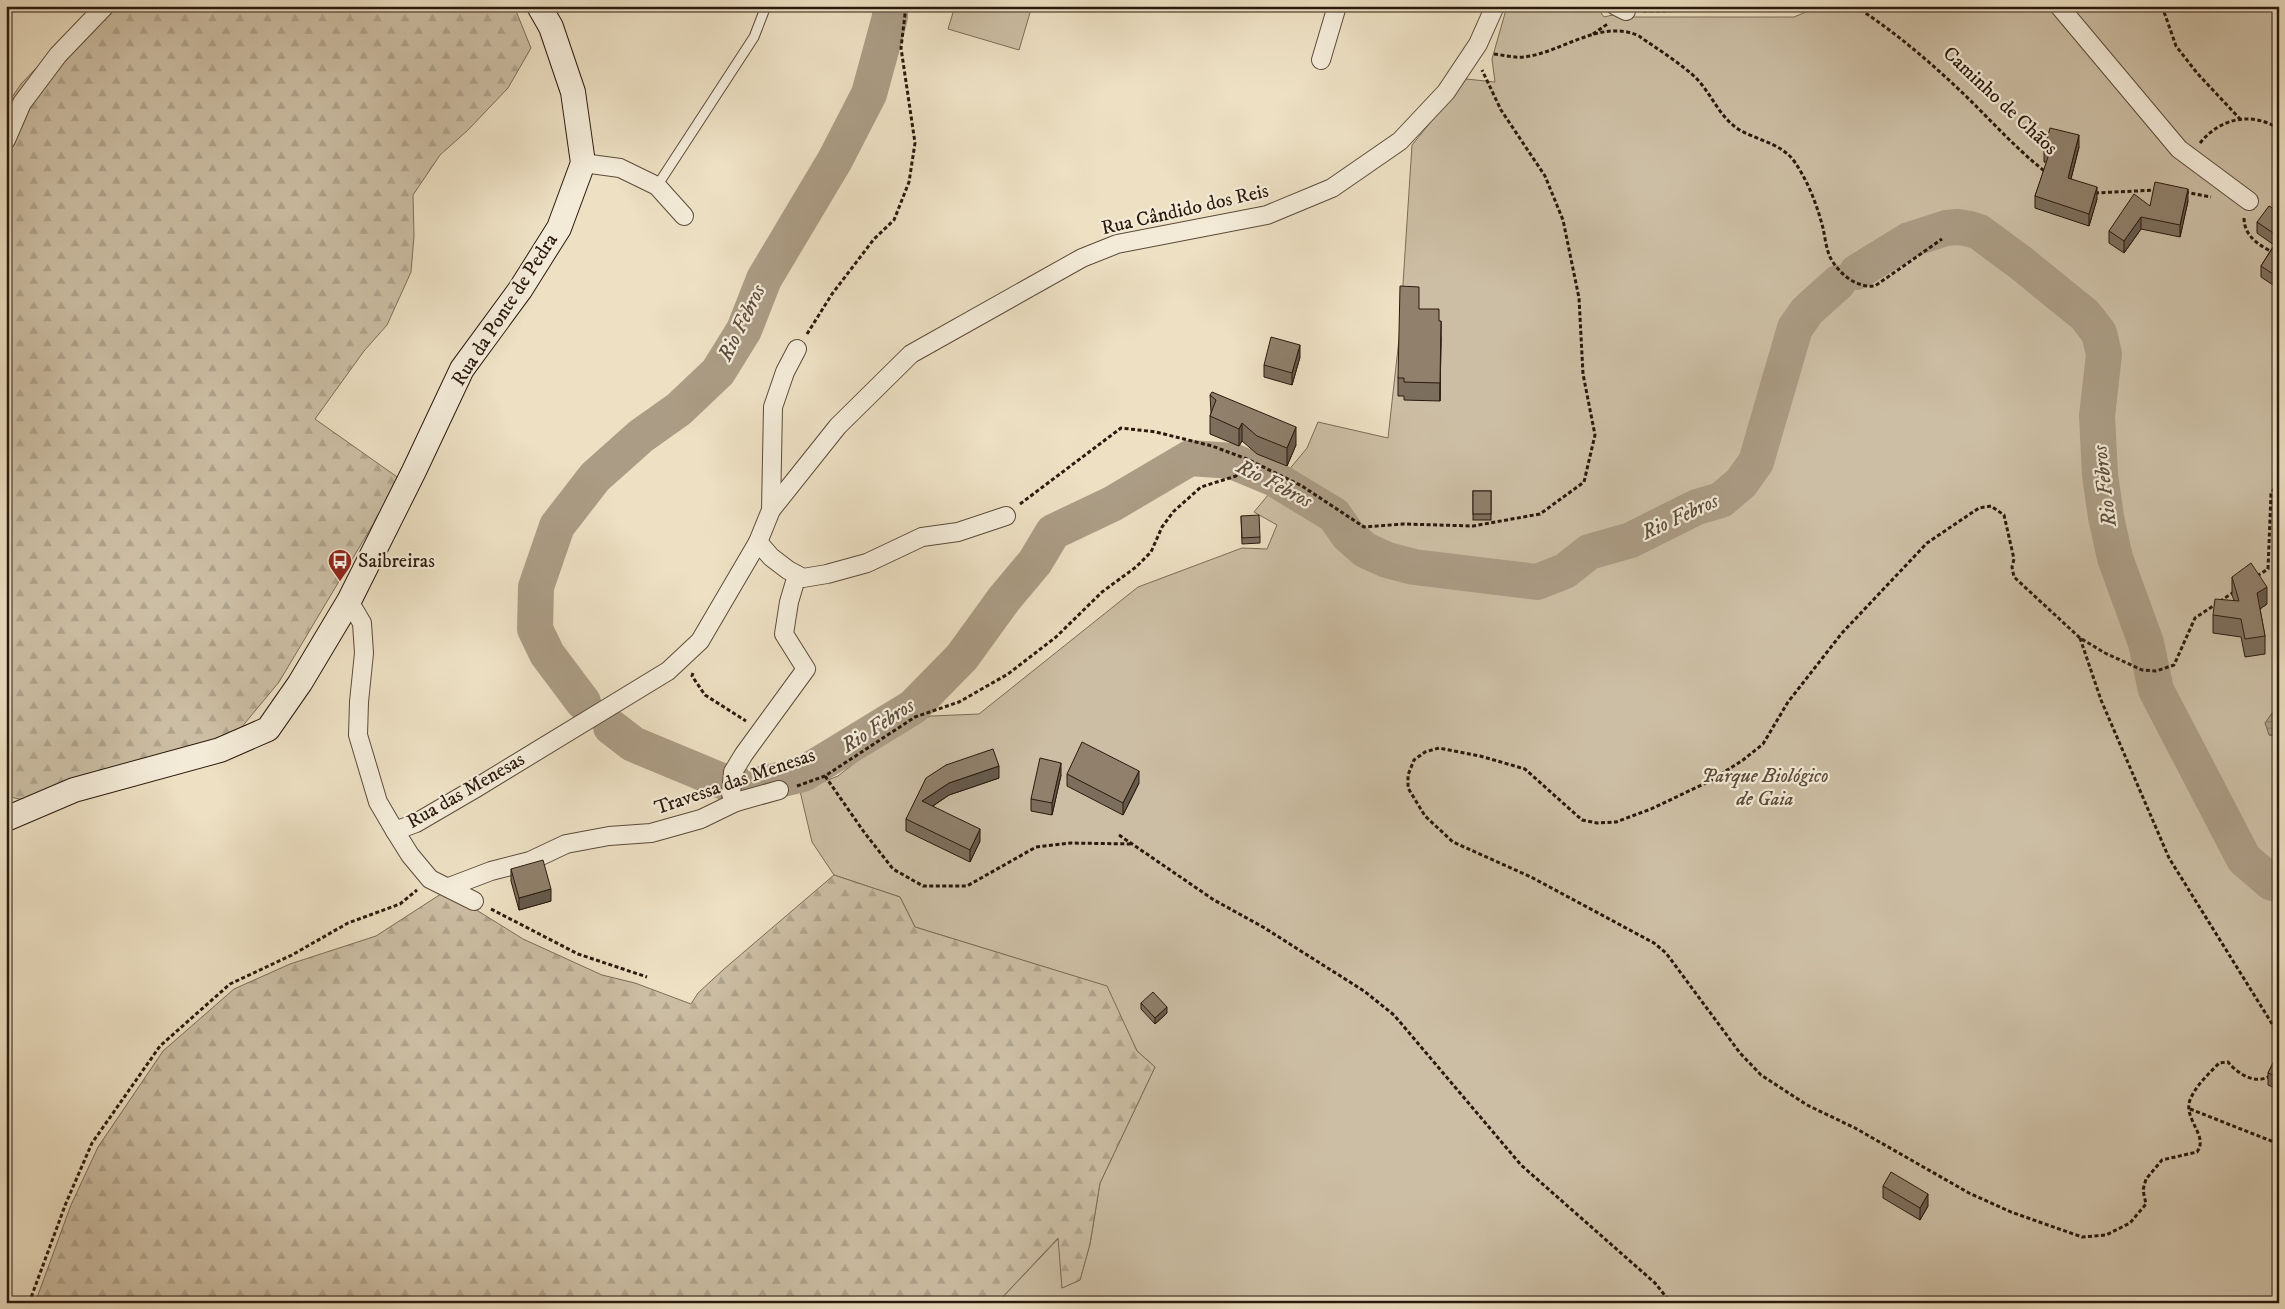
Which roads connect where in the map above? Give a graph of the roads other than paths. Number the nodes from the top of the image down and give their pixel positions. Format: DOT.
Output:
graph roads {
  1 [pos="10,6"];
  2 [pos="105,6"];
  3 [pos="539,6"];
  4 [pos="766,6"];
  5 [pos="1337,6"];
  6 [pos="1495,6"];
  7 [pos="2059,6"];
  8 [pos="6,13"];
  9 [pos="1321,60"];
  10 [pos="6,140"];
  11 [pos="583,163"];
  12 [pos="657,186"];
  13 [pos="2249,201"];
  14 [pos="684,216"];
  15 [pos="797,349"];
  16 [pos="771,510"];
  17 [pos="1006,516"];
  18 [pos="758,542"];
  19 [pos="797,575"];
  20 [pos="349,601"];
  21 [pos="779,790"];
  22 [pos="733,798"];
  23 [pos="6,819"];
  24 [pos="395,831"];
  25 [pos="449,887"];
  26 [pos="474,901"];
  1 -- 8 [label="lane"];
  2 -- 10 [label="street"];
  3 -- 11 [label="street, Rua da Ponte de Pedra"];
  4 -- 12 [label="lane"];
  5 -- 9 [label="street"];
  6 -- 16 [label="street, Rua Cândido dos Reis"];
  7 -- 13 [label="street"];
  11 -- 12 [label="street"];
  11 -- 20 [label="street, Rua da Ponte de Pedra"];
  12 -- 14 [label="street"];
  15 -- 16 [label="street, Rua Cândido dos Reis"];
  16 -- 18 [label="street, Rua Cândido dos Reis"];
  17 -- 19 [label="street"];
  18 -- 19 [label="street"];
  18 -- 24 [label="street, Rua das Menesas"];
  19 -- 22 [label="street"];
  20 -- 23 [label="street"];
  20 -- 24 [label="street, Rua das Menesas"];
  21 -- 22 [label="street, Travessa das Menesas"];
  22 -- 25 [label="street, Travessa das Menesas"];
  24 -- 25 [label="street"];
  25 -- 26 [label="street"];
}
